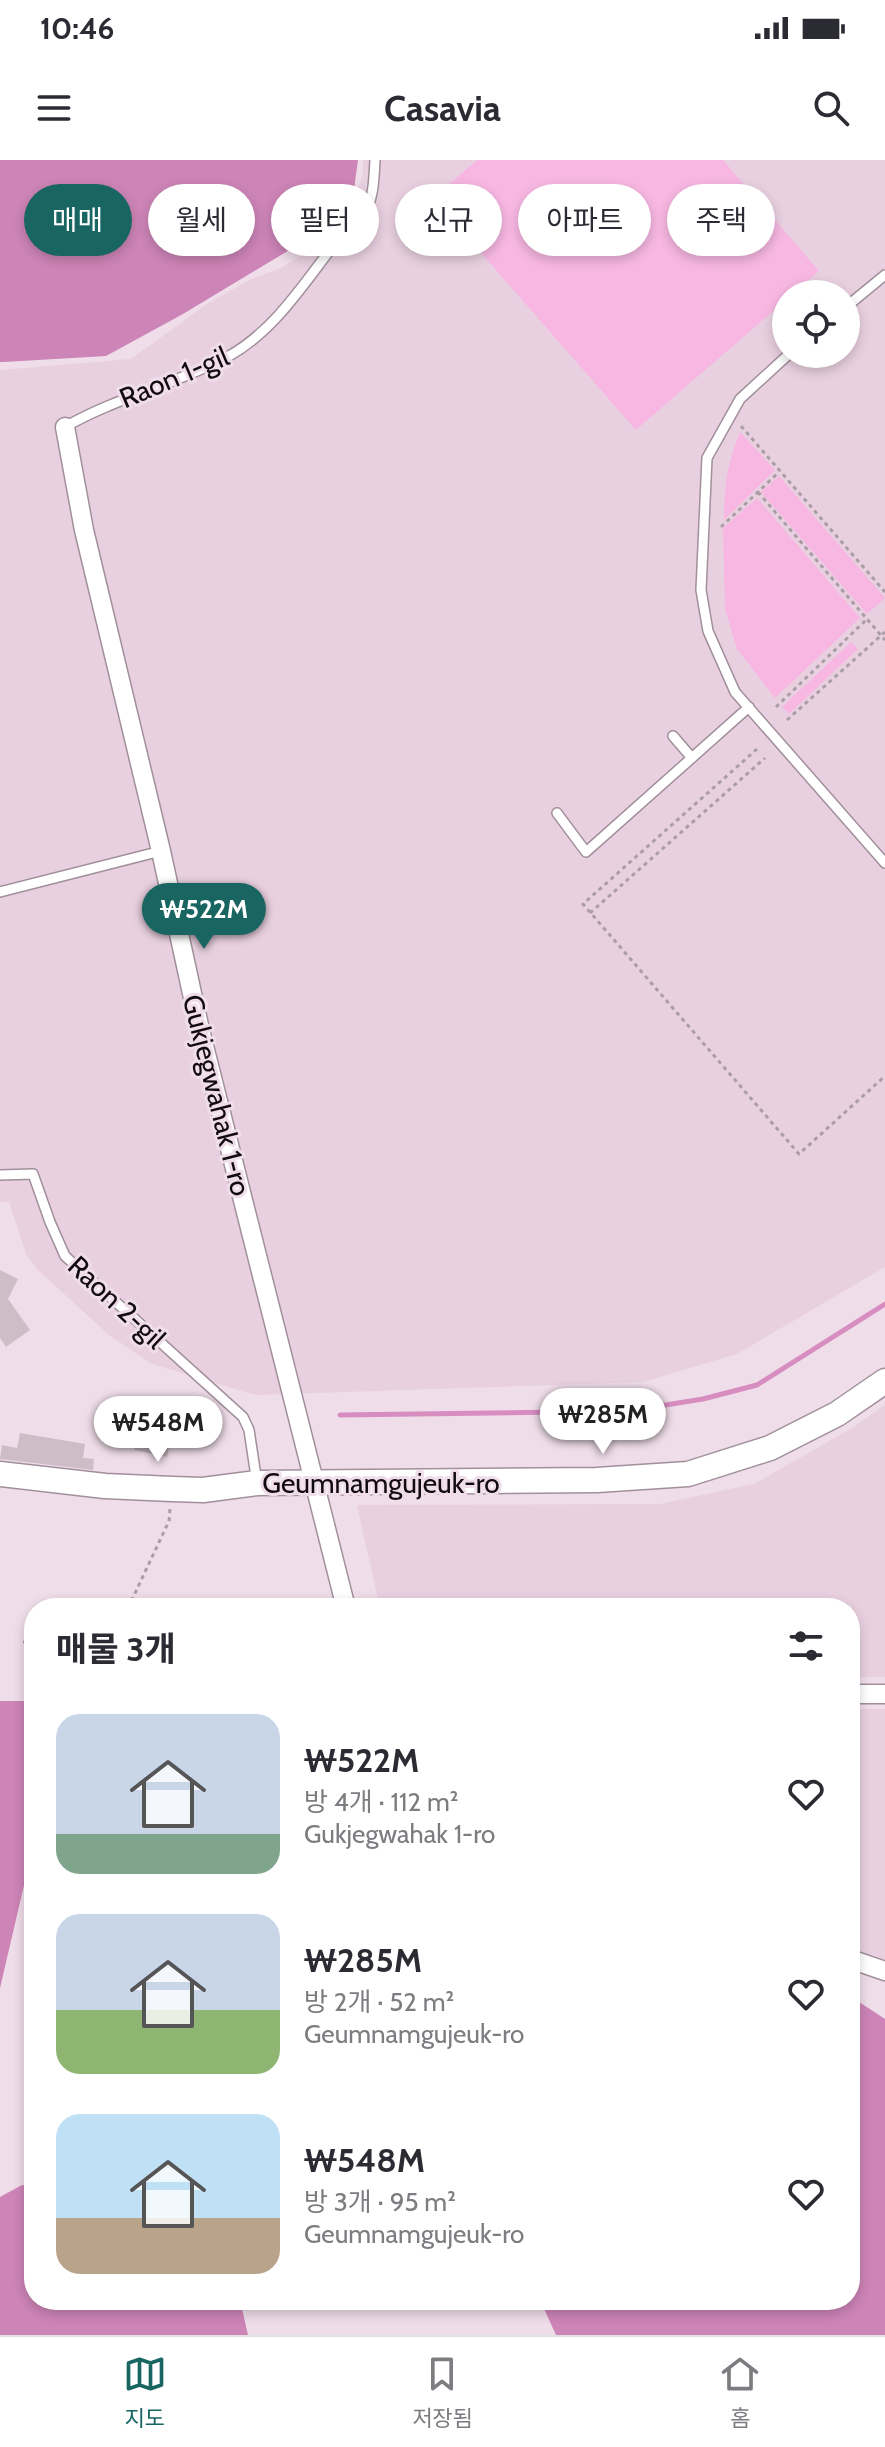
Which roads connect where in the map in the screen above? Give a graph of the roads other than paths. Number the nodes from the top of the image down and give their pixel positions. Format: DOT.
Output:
graph roads {
  1 [pos="375,160"];
  2 [pos="885,275"];
  3 [pos="860,296"];
  4 [pos="774,368"];
  5 [pos="65,427"];
  6 [pos="749,707"];
  7 [pos="673,736"];
  8 [pos="692,758"];
  9 [pos="557,813"];
  10 [pos="161,851"];
  11 [pos="885,863"];
  12 [pos="0,892"];
  13 [pos="0,1175"];
  14 [pos="885,1381"];
  15 [pos="0,1474"];
  16 [pos="314,1481"];
  17 [pos="257,1483"];
  18 [pos="341,1598"];
  19 [pos="860,1694"];
  20 [pos="885,1694"];
  21 [pos="860,1962"];
  22 [pos="885,1971"];
  1 -- 5 [label="lane, Raon 1-gil"];
  2 -- 3 [label="lane"];
  4 -- 6 [label="lane"];
  5 -- 10 [label="street, Gukjegwahak 1-ro"];
  6 -- 8 [label="lane"];
  6 -- 11 [label="lane"];
  7 -- 8 [label="lane"];
  8 -- 9 [label="lane"];
  10 -- 12 [label="lane"];
  10 -- 16 [label="street, Gukjegwahak 1-ro"];
  13 -- 17 [label="lane, Raon 2-gil"];
  14 -- 16 [label="main road, Geumnamgujeuk-ro"];
  15 -- 17 [label="main road, Geumnamgujeuk-ro"];
  16 -- 17 [label="main road, Geumnamgujeuk-ro"];
  16 -- 18 [label="street, Gukjegwahak 1-ro"];
  19 -- 20 [label="street"];
  21 -- 22 [label="street"];
}
